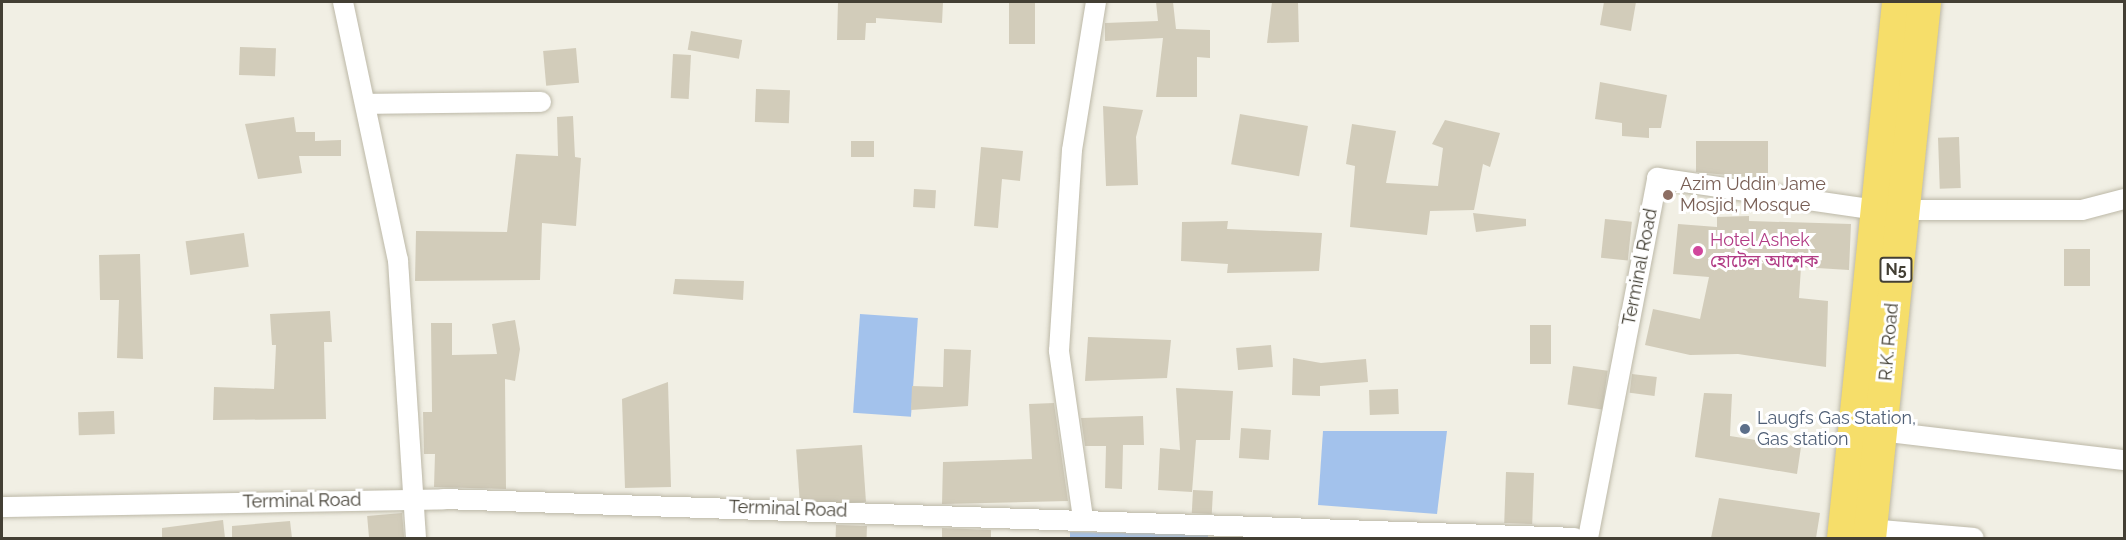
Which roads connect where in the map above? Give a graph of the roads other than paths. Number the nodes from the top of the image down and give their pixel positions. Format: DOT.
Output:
graph roads {
  1 [pos="343,2"];
  2 [pos="1096,2"];
  3 [pos="1898,2"];
  4 [pos="1924,2"];
  5 [pos="541,102"];
  6 [pos="366,104"];
  7 [pos="2124,199"];
  8 [pos="1889,208"];
  9 [pos="1880,431"];
  10 [pos="2124,460"];
  11 [pos="415,499"];
  12 [pos="2,507"];
  13 [pos="1083,518"];
  14 [pos="1861,535"];
  15 [pos="416,538"];
  16 [pos="1574,538"];
  17 [pos="1588,538"];
  18 [pos="1974,538"];
  1 -- 6 [label="street"];
  2 -- 13 [label="street"];
  3 -- 8 [label="highway, R.K. Road / N5"];
  4 -- 8 [label="highway, R.K. Road / N5"];
  5 -- 6 [label="street"];
  6 -- 11 [label="street"];
  7 -- 8 [label="street"];
  8 -- 9 [label="highway, R.K. Road / N5"];
  8 -- 14 [label="highway, R.K. Road / N5"];
  8 -- 17 [label="street, Terminal Road"];
  9 -- 10 [label="street"];
  9 -- 14 [label="highway, R.K. Road / N5"];
  11 -- 12 [label="street, Terminal Road"];
  11 -- 13 [label="street, Terminal Road"];
  11 -- 15 [label="street"];
  13 -- 16 [label="street, Terminal Road"];
  14 -- 18 [label="street"];
}
